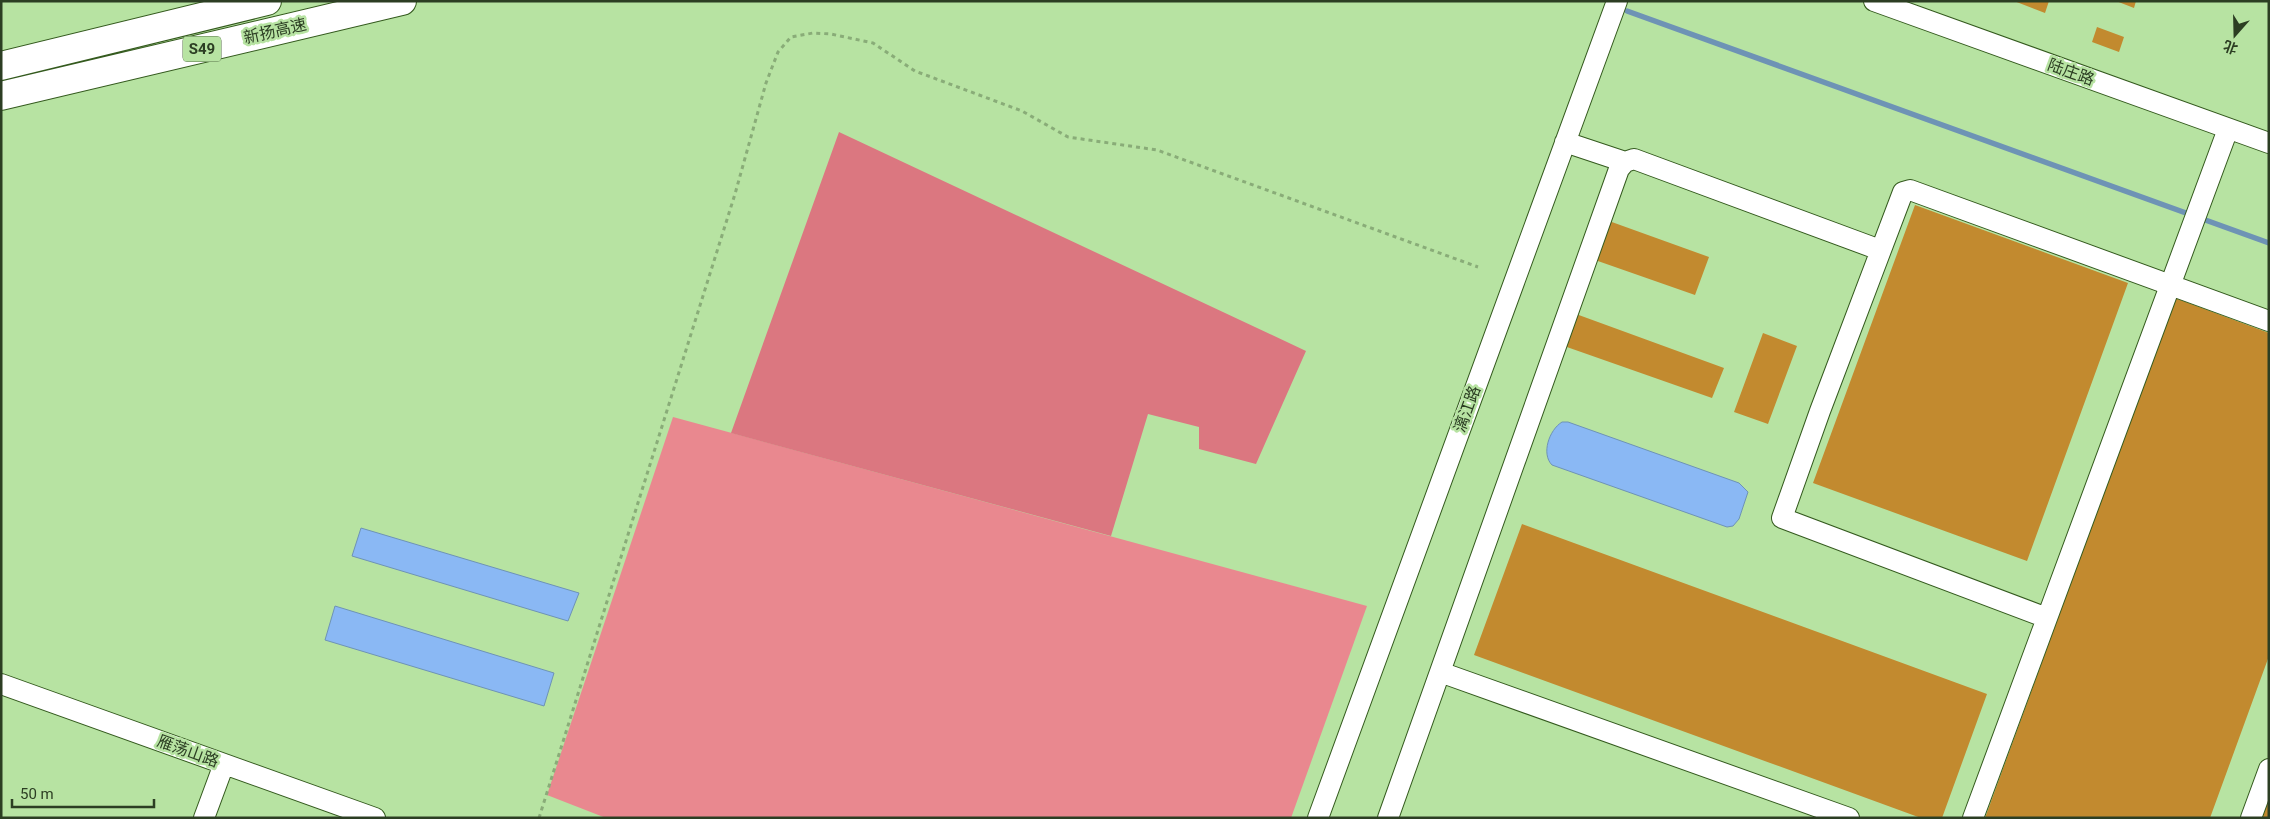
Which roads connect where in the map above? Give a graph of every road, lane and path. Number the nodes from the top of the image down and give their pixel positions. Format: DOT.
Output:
graph roads {
  1 [pos="267,1"];
  2 [pos="402,1"];
  3 [pos="1617,1"];
  4 [pos="1874,1"];
  5 [pos="1,66"];
  6 [pos="1,96"];
  7 [pos="2228,129"];
  8 [pos="1565,142"];
  9 [pos="2269,143"];
  10 [pos="1625,162"];
  11 [pos="1880,250"];
  12 [pos="1478,267"];
  13 [pos="2170,284"];
  14 [pos="2269,320"];
  15 [pos="2047,618"];
  16 [pos="1440,672"];
  17 [pos="1,684"];
  18 [pos="224,764"];
  19 [pos="2269,770"];
  20 [pos="204,818"];
  21 [pos="375,818"];
  22 [pos="539,818"];
  23 [pos="1318,818"];
  24 [pos="1388,818"];
  25 [pos="1849,818"];
  26 [pos="1973,818"];
  27 [pos="2251,818"];
  1 -- 5 [label="highway, 新扬高速 / S49"];
  2 -- 6 [label="highway, 新扬高速 / S49"];
  3 -- 8 [label="street, 漓江路"];
  4 -- 7 [label="street, 陆庄路"];
  7 -- 9 [label="street, 陆庄路"];
  7 -- 13 [label="street"];
  8 -- 10 [label="street"];
  8 -- 23 [label="street, 漓江路"];
  10 -- 11 [label="street"];
  10 -- 16 [label="street"];
  11 -- 13 [label="street"];
  11 -- 15 [label="street"];
  12 -- 22 [label="path"];
  13 -- 14 [label="street"];
  13 -- 15 [label="street"];
  15 -- 26 [label="street"];
  16 -- 24 [label="street"];
  16 -- 25 [label="street"];
  17 -- 18 [label="street, 雁荡山路"];
  18 -- 20 [label="street"];
  18 -- 21 [label="street, 雁荡山路"];
  19 -- 27 [label="street"];
}
